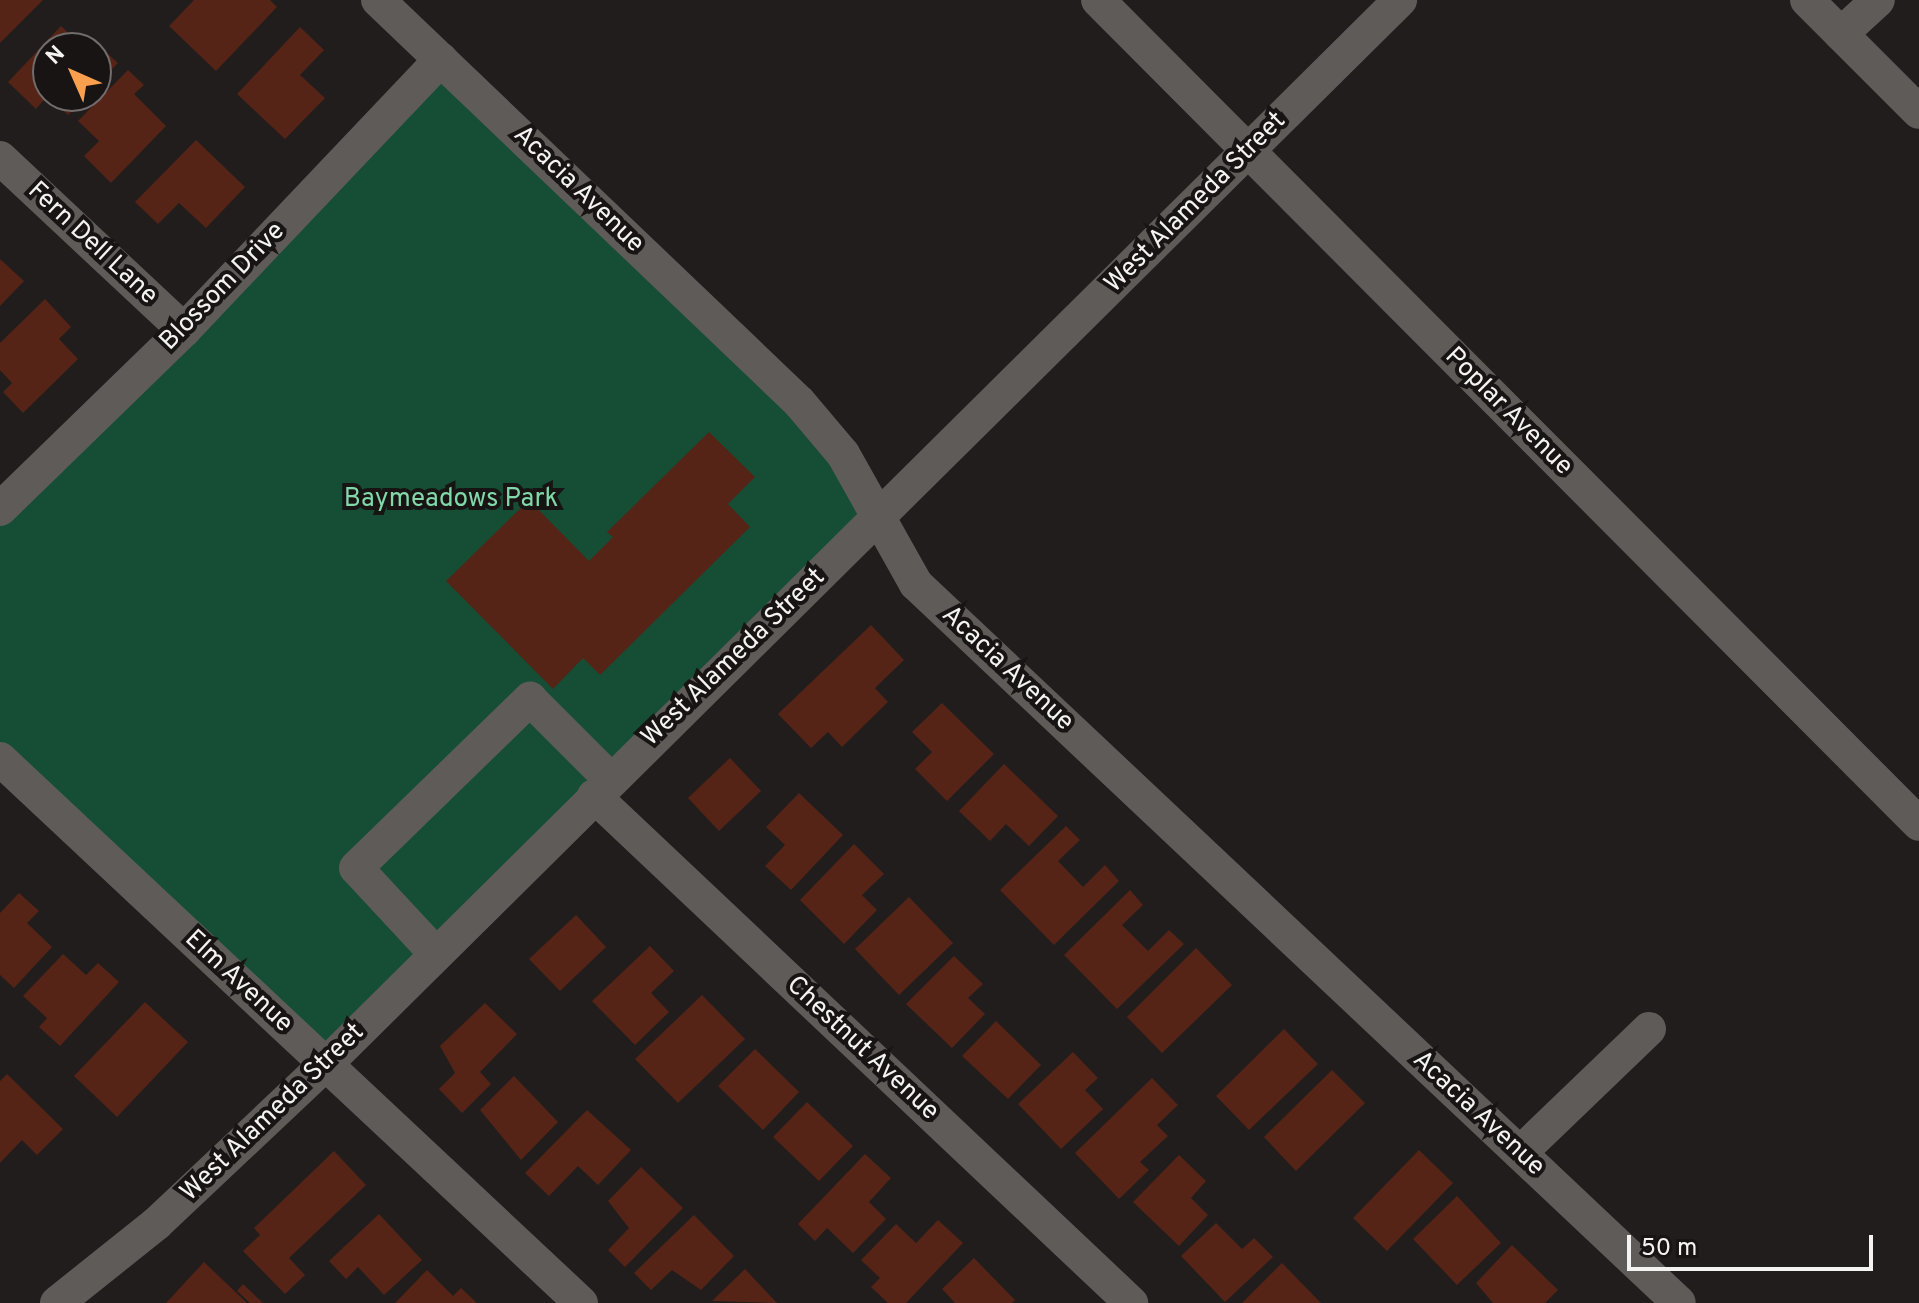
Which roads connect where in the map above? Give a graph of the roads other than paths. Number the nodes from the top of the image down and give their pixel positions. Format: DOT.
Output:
graph roads {
  1 [pos="378,0"];
  2 [pos="1098,0"];
  3 [pos="1400,0"];
  4 [pos="1807,0"];
  5 [pos="1878,0"];
  6 [pos="1841,34"];
  7 [pos="441,59"];
  8 [pos="1919,112"];
  9 [pos="1249,152"];
  10 [pos="0,158"];
  11 [pos="184,330"];
  12 [pos="0,509"];
  13 [pos="876,518"];
  14 [pos="0,759"];
  15 [pos="602,788"];
  16 [pos="1919,824"];
  17 [pos="436,954"];
  18 [pos="1649,1029"];
  19 [pos="326,1064"];
  20 [pos="1520,1153"];
  21 [pos="57,1303"];
  22 [pos="581,1303"];
  23 [pos="1131,1303"];
  24 [pos="1679,1303"];
  1 -- 7 [label="street, Acacia Avenue"];
  2 -- 9 [label="street, Poplar Avenue"];
  3 -- 9 [label="street, West Alameda Street"];
  4 -- 6 [label="street"];
  5 -- 6 [label="street"];
  6 -- 8 [label="street"];
  7 -- 11 [label="street, Blossom Drive"];
  7 -- 13 [label="street, Acacia Avenue"];
  9 -- 13 [label="street, West Alameda Street"];
  9 -- 16 [label="street, Poplar Avenue"];
  10 -- 11 [label="street, Fern Dell Lane"];
  11 -- 12 [label="street, Blossom Drive"];
  13 -- 15 [label="street, West Alameda Street"];
  13 -- 20 [label="street, Acacia Avenue"];
  14 -- 19 [label="street, Elm Avenue"];
  15 -- 17 [label="street, West Alameda Street"];
  15 -- 17 [label="street, Chestnut Avenue"];
  15 -- 23 [label="street, Chestnut Avenue"];
  17 -- 19 [label="street, West Alameda Street"];
  18 -- 20 [label="street"];
  19 -- 21 [label="street, West Alameda Street"];
  19 -- 22 [label="street, Elm Avenue"];
  20 -- 24 [label="street, Acacia Avenue"];
}
